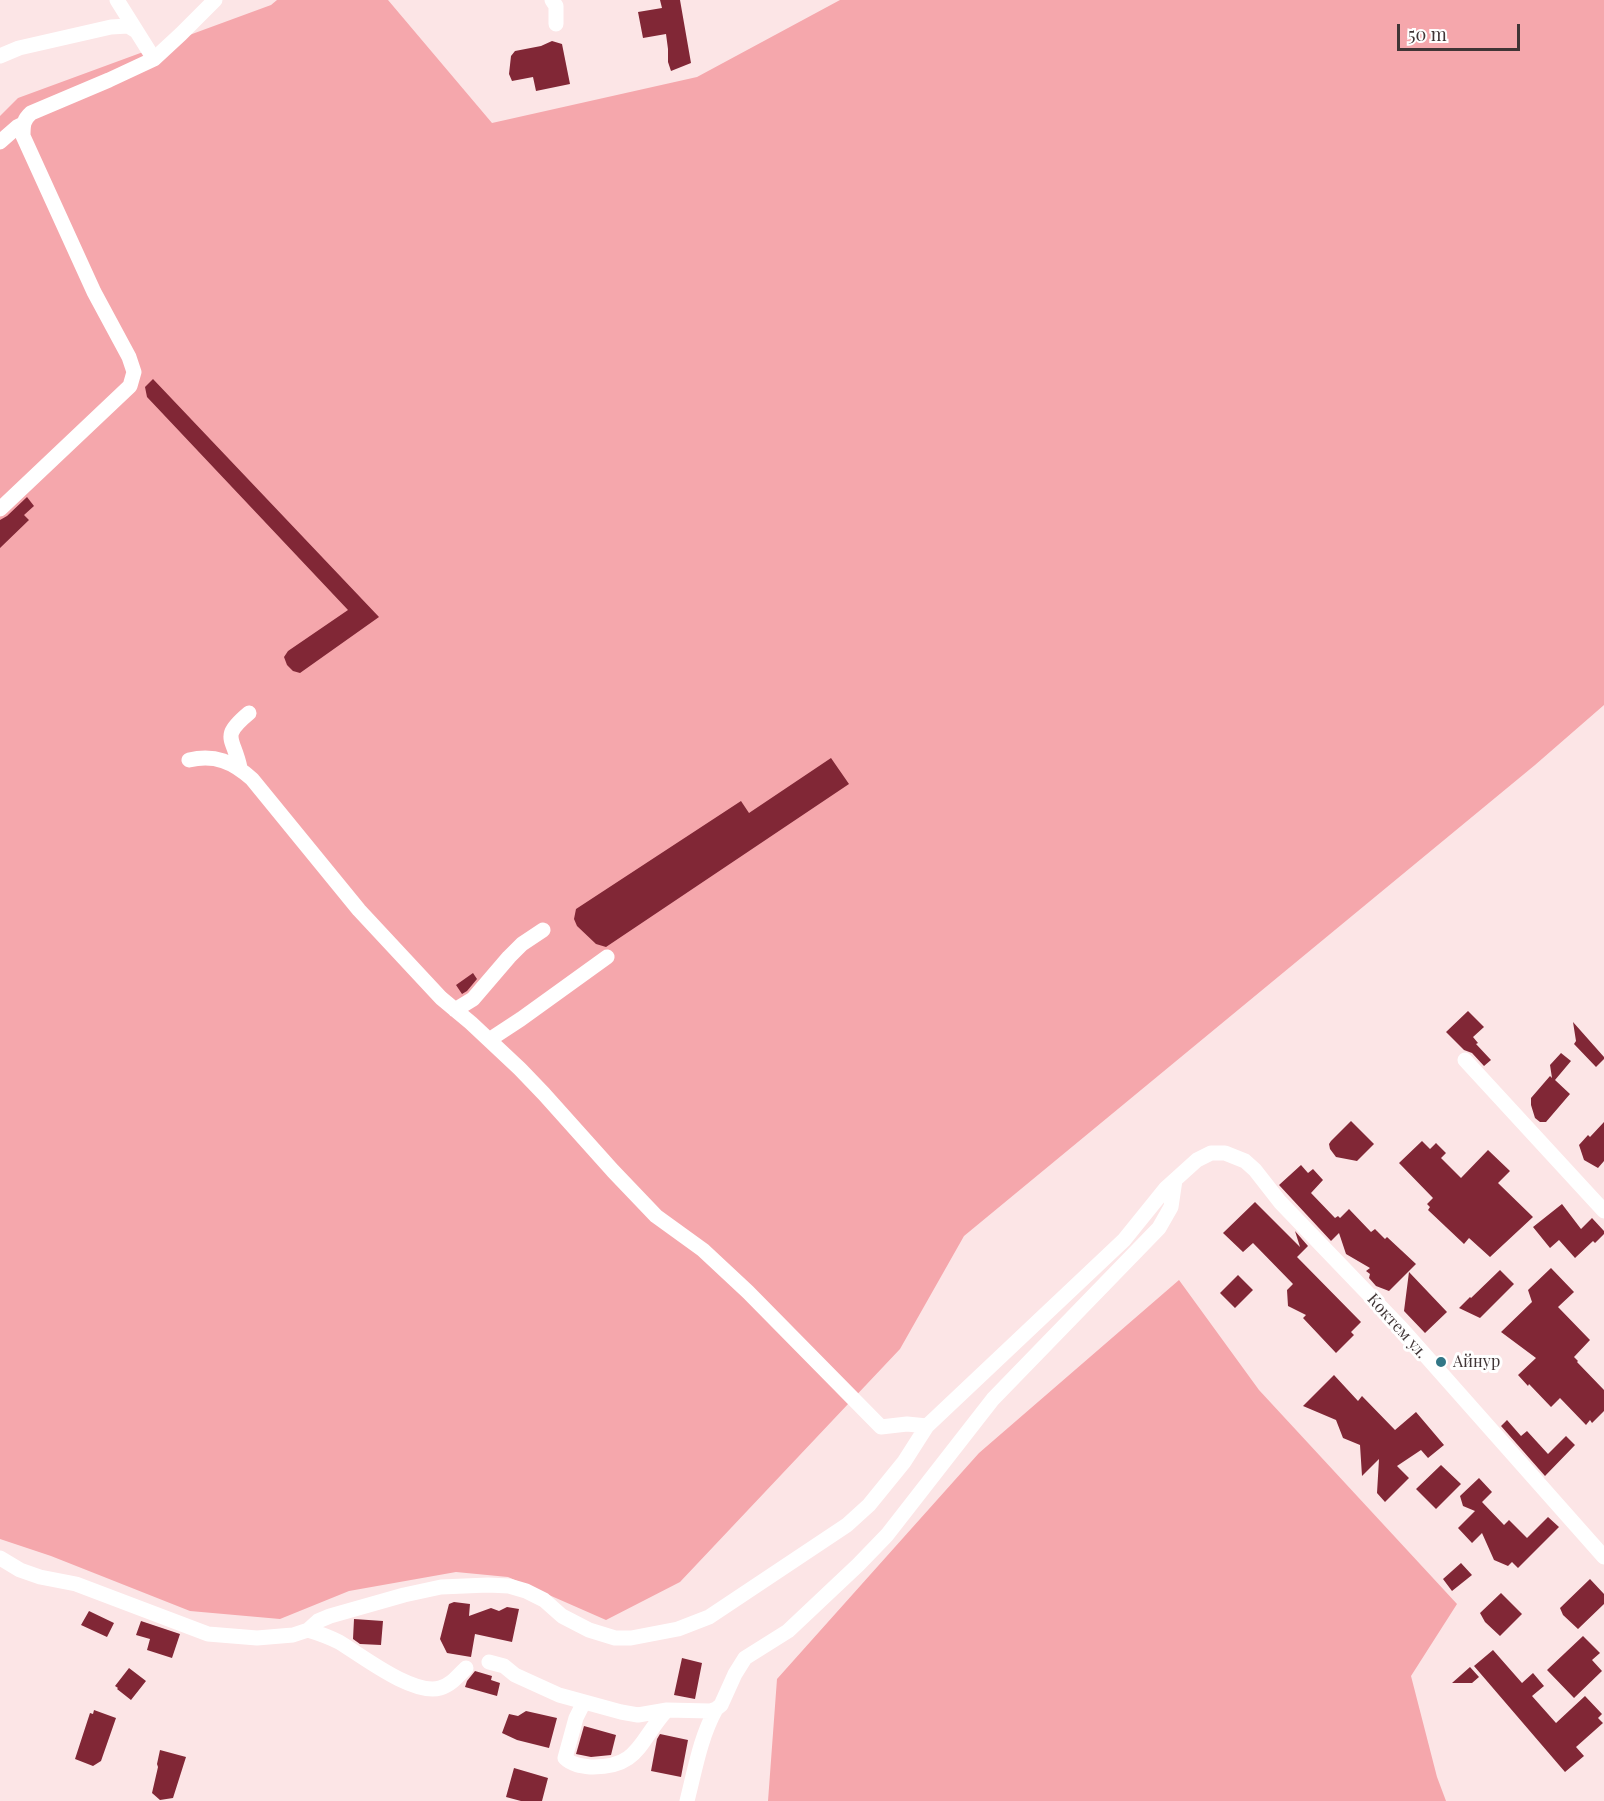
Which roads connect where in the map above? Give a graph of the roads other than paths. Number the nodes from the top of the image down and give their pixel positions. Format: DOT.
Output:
graph roads {
  1 [pos="117,0"];
  2 [pos="215,0"];
  3 [pos="552,0"];
  4 [pos="556,24"];
  5 [pos="135,31"];
  6 [pos="2,54"];
  7 [pos="154,58"];
  8 [pos="23,124"];
  9 [pos="0,142"];
  10 [pos="0,509"];
  11 [pos="249,712"];
  12 [pos="189,760"];
  13 [pos="240,768"];
  14 [pos="543,930"];
  15 [pos="607,957"];
  16 [pos="455,1010"];
  17 [pos="489,1040"];
  18 [pos="1465,1060"];
  19 [pos="1175,1180"];
  20 [pos="1604,1211"];
  21 [pos="927,1426"];
  22 [pos="1604,1557"];
  23 [pos="0,1558"];
  24 [pos="308,1630"];
  25 [pos="489,1662"];
  26 [pos="466,1668"];
  27 [pos="584,1702"];
  28 [pos="716,1709"];
  29 [pos="667,1710"];
  30 [pos="687,1801"];
  1 -- 5 [label="street"];
  2 -- 7 [label="street"];
  3 -- 4 [label="street"];
  5 -- 6 [label="street"];
  5 -- 7 [label="street"];
  7 -- 8 [label="street"];
  8 -- 9 [label="street"];
  8 -- 10 [label="street"];
  11 -- 13 [label="street"];
  12 -- 13 [label="street"];
  13 -- 16 [label="street"];
  14 -- 16 [label="street"];
  15 -- 17 [label="street"];
  16 -- 17 [label="street"];
  17 -- 21 [label="street"];
  18 -- 20 [label="street"];
  19 -- 21 [label="street"];
  19 -- 22 [label="street, Коктем ул."];
  19 -- 28 [label="street"];
  21 -- 24 [label="street"];
  23 -- 24 [label="street"];
  24 -- 26 [label="street"];
  25 -- 27 [label="street"];
  27 -- 29 [label="street"];
  27 -- 29 [label="street"];
  28 -- 29 [label="street"];
  28 -- 30 [label="street"];
}
